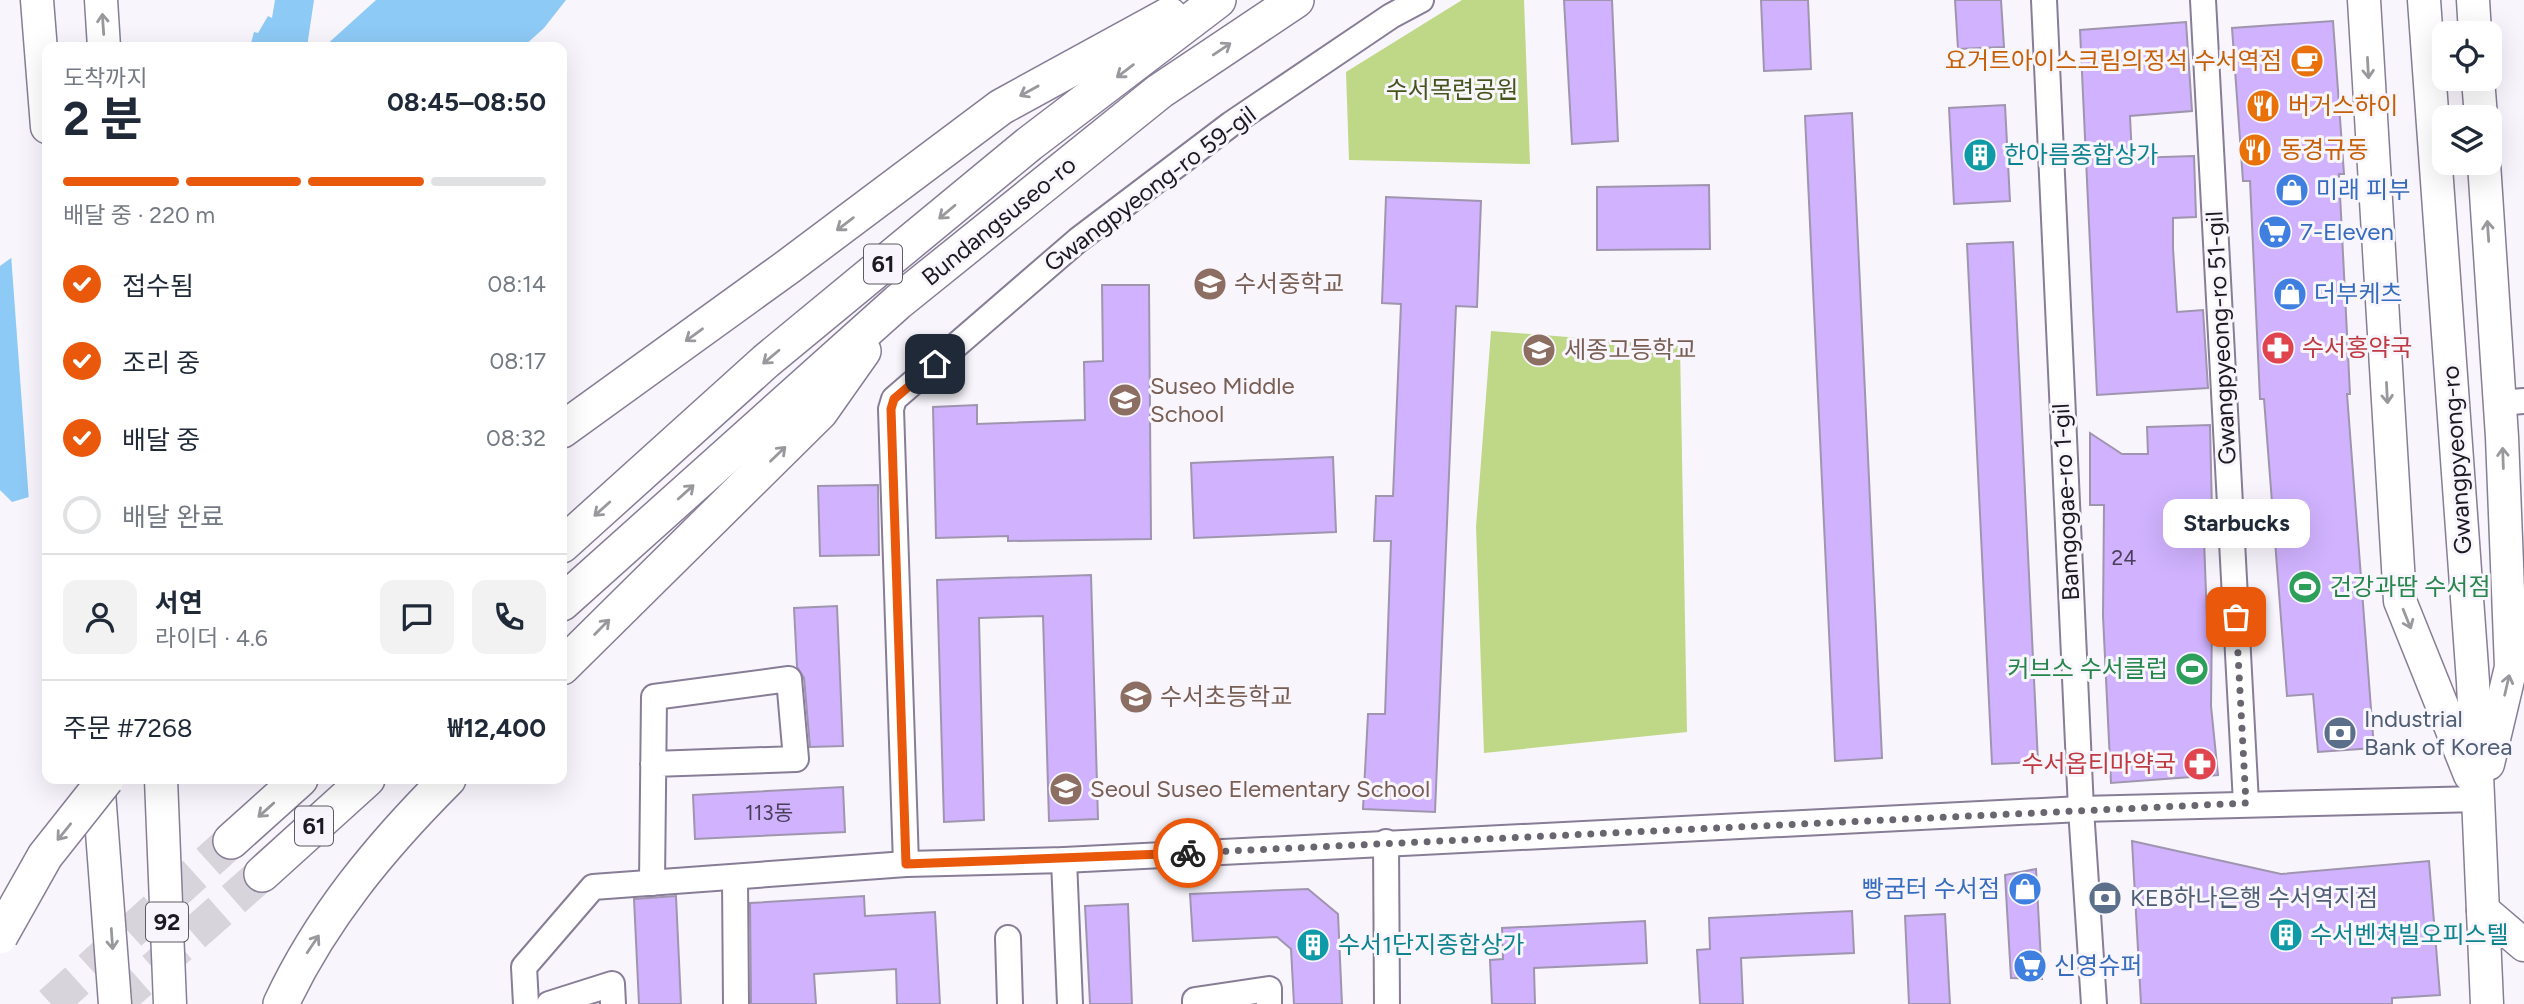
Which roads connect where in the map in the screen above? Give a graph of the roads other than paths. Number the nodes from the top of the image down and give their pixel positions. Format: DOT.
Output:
graph roads {
  1 [pos="37,0"];
  2 [pos="101,0"];
  3 [pos="1197,0"];
  4 [pos="1218,0"];
  5 [pos="1296,0"];
  6 [pos="1421,0"];
  7 [pos="2044,0"];
  8 [pos="2203,0"];
  9 [pos="2364,0"];
  10 [pos="2424,0"];
  11 [pos="2473,0"];
  12 [pos="2474,21"];
  13 [pos="104,42"];
  14 [pos="42,64"];
  15 [pos="2485,175"];
  16 [pos="898,302"];
  17 [pos="2512,402"];
  18 [pos="567,426"];
  19 [pos="567,540"];
  20 [pos="567,599"];
  21 [pos="567,662"];
  22 [pos="653,764"];
  23 [pos="98,784"];
  24 [pos="103,784"];
  25 [pos="161,784"];
  26 [pos="294,784"];
  27 [pos="361,784"];
  28 [pos="443,784"];
  29 [pos="2479,799"];
  30 [pos="2246,803"];
  31 [pos="2081,809"];
  32 [pos="231,841"];
  33 [pos="1386,842"];
  34 [pos="1064,860"];
  35 [pos="906,864"];
  36 [pos="262,874"];
  37 [pos="735,878"];
  38 [pos="652,883"];
  39 [pos="2483,910"];
  40 [pos="0,936"];
  41 [pos="1007,938"];
  42 [pos="2524,945"];
  43 [pos="114,999"];
  44 [pos="170,1004"];
  45 [pos="281,1004"];
  46 [pos="526,1004"];
  47 [pos="549,1004"];
  48 [pos="613,1004"];
  49 [pos="736,1004"];
  50 [pos="1010,1004"];
  51 [pos="1070,1004"];
  52 [pos="1195,1004"];
  53 [pos="1269,1004"];
  54 [pos="1387,1004"];
  55 [pos="2094,1004"];
  56 [pos="2487,1004"];
  1 -- 14 [label="main road"];
  13 -- 2 [label="main road, one-way"];
  3 -- 18 [label="highway, one-way"];
  4 -- 19 [label="highway, Bundangsuseo-ro / 61, one-way"];
  16 -- 5 [label="highway, Bundangsuseo-ro / 61, one-way"];
  6 -- 35 [label="street, Gwangpyeong-ro 59-gil"];
  7 -- 31 [label="street, Bamgogae-ro 1-gil"];
  8 -- 30 [label="street, Gwangpyeong-ro 51-gil"];
  9 -- 29 [label="main road, one-way"];
  10 -- 29 [label="main road, Gwangpyeong-ro"];
  11 -- 12 [label="main road"];
  17 -- 15 [label="main road, one-way"];
  20 -- 16 [label="highway, Bundangsuseo-ro / 61, one-way"];
  21 -- 16 [label="highway, one-way"];
  29 -- 17 [label="main road, one-way"];
  22 -- 22 [label="street"];
  22 -- 38 [label="street"];
  23 -- 43 [label="main road, 92, one-way"];
  24 -- 40 [label="highway, one-way, bridge"];
  25 -- 44 [label="main road, 92"];
  26 -- 32 [label="highway, 61, one-way"];
  27 -- 36 [label="highway, 61"];
  45 -- 28 [label="highway, one-way"];
  29 -- 30 [label="street"];
  29 -- 39 [label="main road, Gwangpyeong-ro"];
  30 -- 31 [label="street"];
  31 -- 33 [label="street"];
  31 -- 55 [label="street, Bamgogae-ro 1-gil"];
  33 -- 34 [label="street"];
  33 -- 54 [label="street"];
  34 -- 35 [label="street"];
  34 -- 51 [label="street"];
  35 -- 37 [label="street"];
  37 -- 38 [label="street"];
  37 -- 49 [label="street"];
  38 -- 46 [label="street"];
  39 -- 42 [label="main road"];
  39 -- 56 [label="main road, Gwangpyeong-ro"];
  41 -- 50 [label="street"];
  47 -- 48 [label="street"];
  52 -- 53 [label="street"];
}
